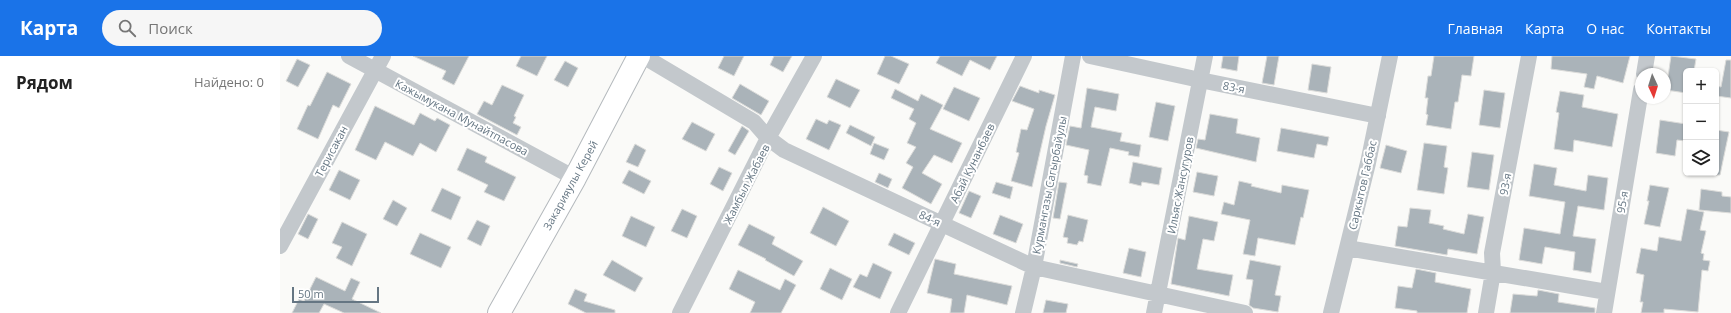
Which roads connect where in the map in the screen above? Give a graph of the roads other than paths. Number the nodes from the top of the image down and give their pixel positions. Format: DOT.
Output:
graph roads {
  1 [pos="349,56"];
  2 [pos="383,56"];
  3 [pos="638,56"];
  4 [pos="643,56"];
  5 [pos="814,56"];
  6 [pos="1024,56"];
  7 [pos="1073,56"];
  8 [pos="1090,56"];
  9 [pos="1205,56"];
  10 [pos="1390,56"];
  11 [pos="1529,56"];
  12 [pos="1647,56"];
  13 [pos="1645,68"];
  14 [pos="375,70"];
  15 [pos="1200,80"];
  16 [pos="1639,104"];
  17 [pos="1378,116"];
  18 [pos="768,138"];
  19 [pos="574,178"];
  20 [pos="942,224"];
  21 [pos="280,246"];
  22 [pos="1347,248"];
  23 [pos="1034,267"];
  24 [pos="1493,272"];
  25 [pos="1607,292"];
  26 [pos="1158,294"];
  27 [pos="502,312"];
  28 [pos="680,313"];
  29 [pos="898,313"];
  30 [pos="1023,313"];
  31 [pos="1154,313"];
  32 [pos="1245,313"];
  33 [pos="1331,313"];
  34 [pos="1486,313"];
  35 [pos="1604,313"];
  1 -- 14 [label="street, Кажымукана Мунайтпасова"];
  2 -- 14 [label="street, Терисакан"];
  3 -- 19 [label="highway, Закарияулы Керей"];
  4 -- 18 [label="street, 84-я"];
  5 -- 18 [label="street, Жамбыл Жабаев"];
  6 -- 20 [label="street, Абай Кунанбаев"];
  7 -- 23 [label="street, Курмангазы Сагырбайулы"];
  8 -- 15 [label="street, 83-я"];
  9 -- 15 [label="street, Ильяс Жансугуров"];
  10 -- 17 [label="street, Саркытов Габбас"];
  11 -- 24 [label="street, 93-я"];
  12 -- 13 [label="street"];
  14 -- 19 [label="street, Кажымукана Мунайтпасова"];
  14 -- 21 [label="street, Терисакан"];
  15 -- 17 [label="street, 83-я"];
  15 -- 26 [label="street, Ильяс Жансугуров"];
  16 -- 25 [label="street, 95-я"];
  17 -- 22 [label="street, Саркытов Габбас"];
  18 -- 20 [label="street, 84-я"];
  18 -- 28 [label="street, Жамбыл Жабаев"];
  19 -- 27 [label="highway, Закарияулы Керей"];
  20 -- 23 [label="street, 84-я"];
  20 -- 29 [label="street, Абай Кунанбаев"];
  22 -- 24 [label="street"];
  22 -- 33 [label="street, Саркытов Габбас"];
  23 -- 26 [label="street, 84-я"];
  23 -- 30 [label="street, Курмангазы Сагырбайулы"];
  24 -- 25 [label="street"];
  24 -- 34 [label="street, 93-я"];
  25 -- 35 [label="street, 95-я"];
  26 -- 31 [label="street, Ильяс Жансугуров"];
  26 -- 32 [label="street, 84-я"];
}
